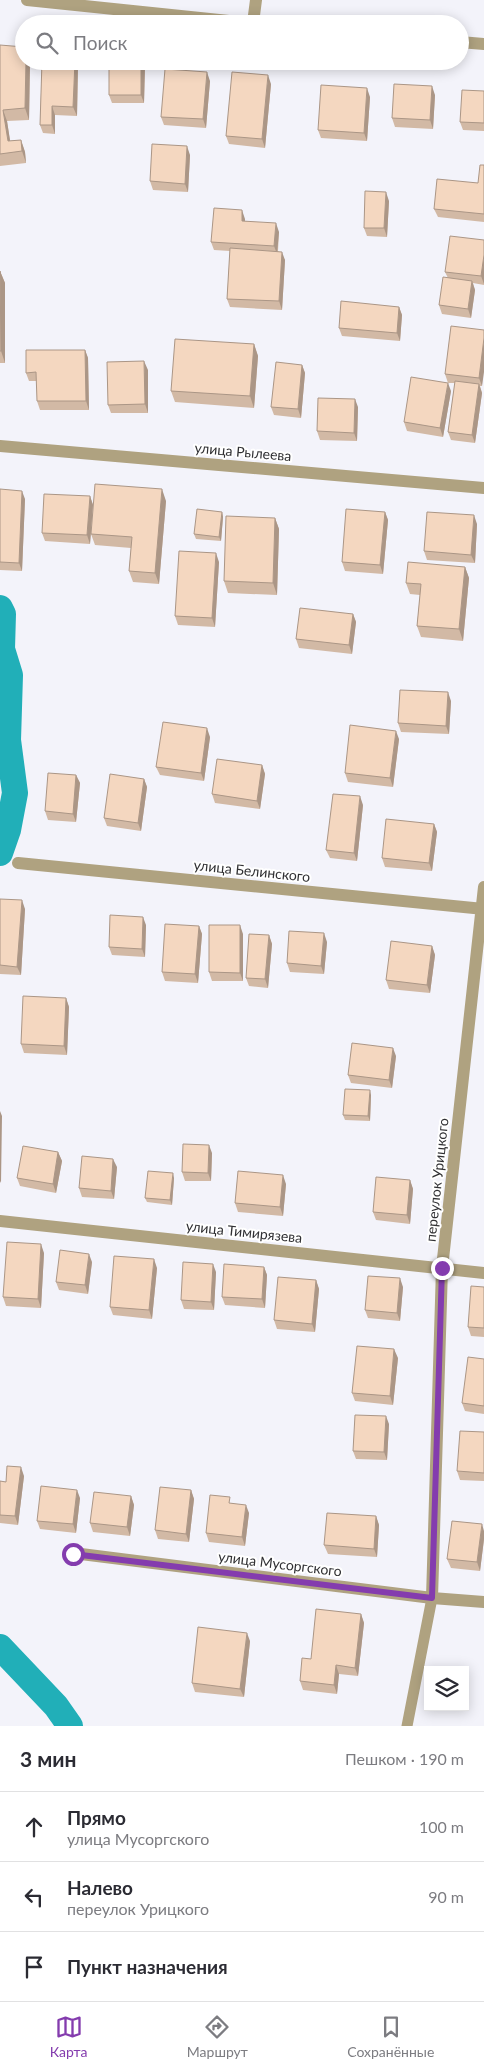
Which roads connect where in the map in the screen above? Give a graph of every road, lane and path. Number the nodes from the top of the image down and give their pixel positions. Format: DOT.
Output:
graph roads {
  1 [pos="27,0"];
  2 [pos="256,0"];
  3 [pos="175,15"];
  4 [pos="255,15"];
  5 [pos="469,43"];
  6 [pos="484,44"];
  7 [pos="0,446"];
  8 [pos="484,488"];
  9 [pos="18,863"];
  10 [pos="484,887"];
  11 [pos="483,909"];
  12 [pos="0,1221"];
  13 [pos="442,1268"];
  14 [pos="484,1273"];
  15 [pos="73,1554"];
  16 [pos="432,1598"];
  17 [pos="484,1602"];
  18 [pos="407,1726"];
  1 -- 3 [label="street"];
  2 -- 4 [label="street"];
  5 -- 6 [label="street"];
  7 -- 8 [label="street, улица Рылеева"];
  9 -- 11 [label="street, улица Белинского"];
  10 -- 11 [label="street, переулок Урицкого"];
  11 -- 13 [label="street, переулок Урицкого"];
  12 -- 13 [label="street, улица Тимирязева"];
  13 -- 14 [label="street, улица Тимирязева"];
  13 -- 16 [label="street, переулок Урицкого"];
  15 -- 16 [label="street, улица Мусоргского"];
  16 -- 17 [label="street, улица Мусоргского"];
  16 -- 18 [label="lane"];
}
